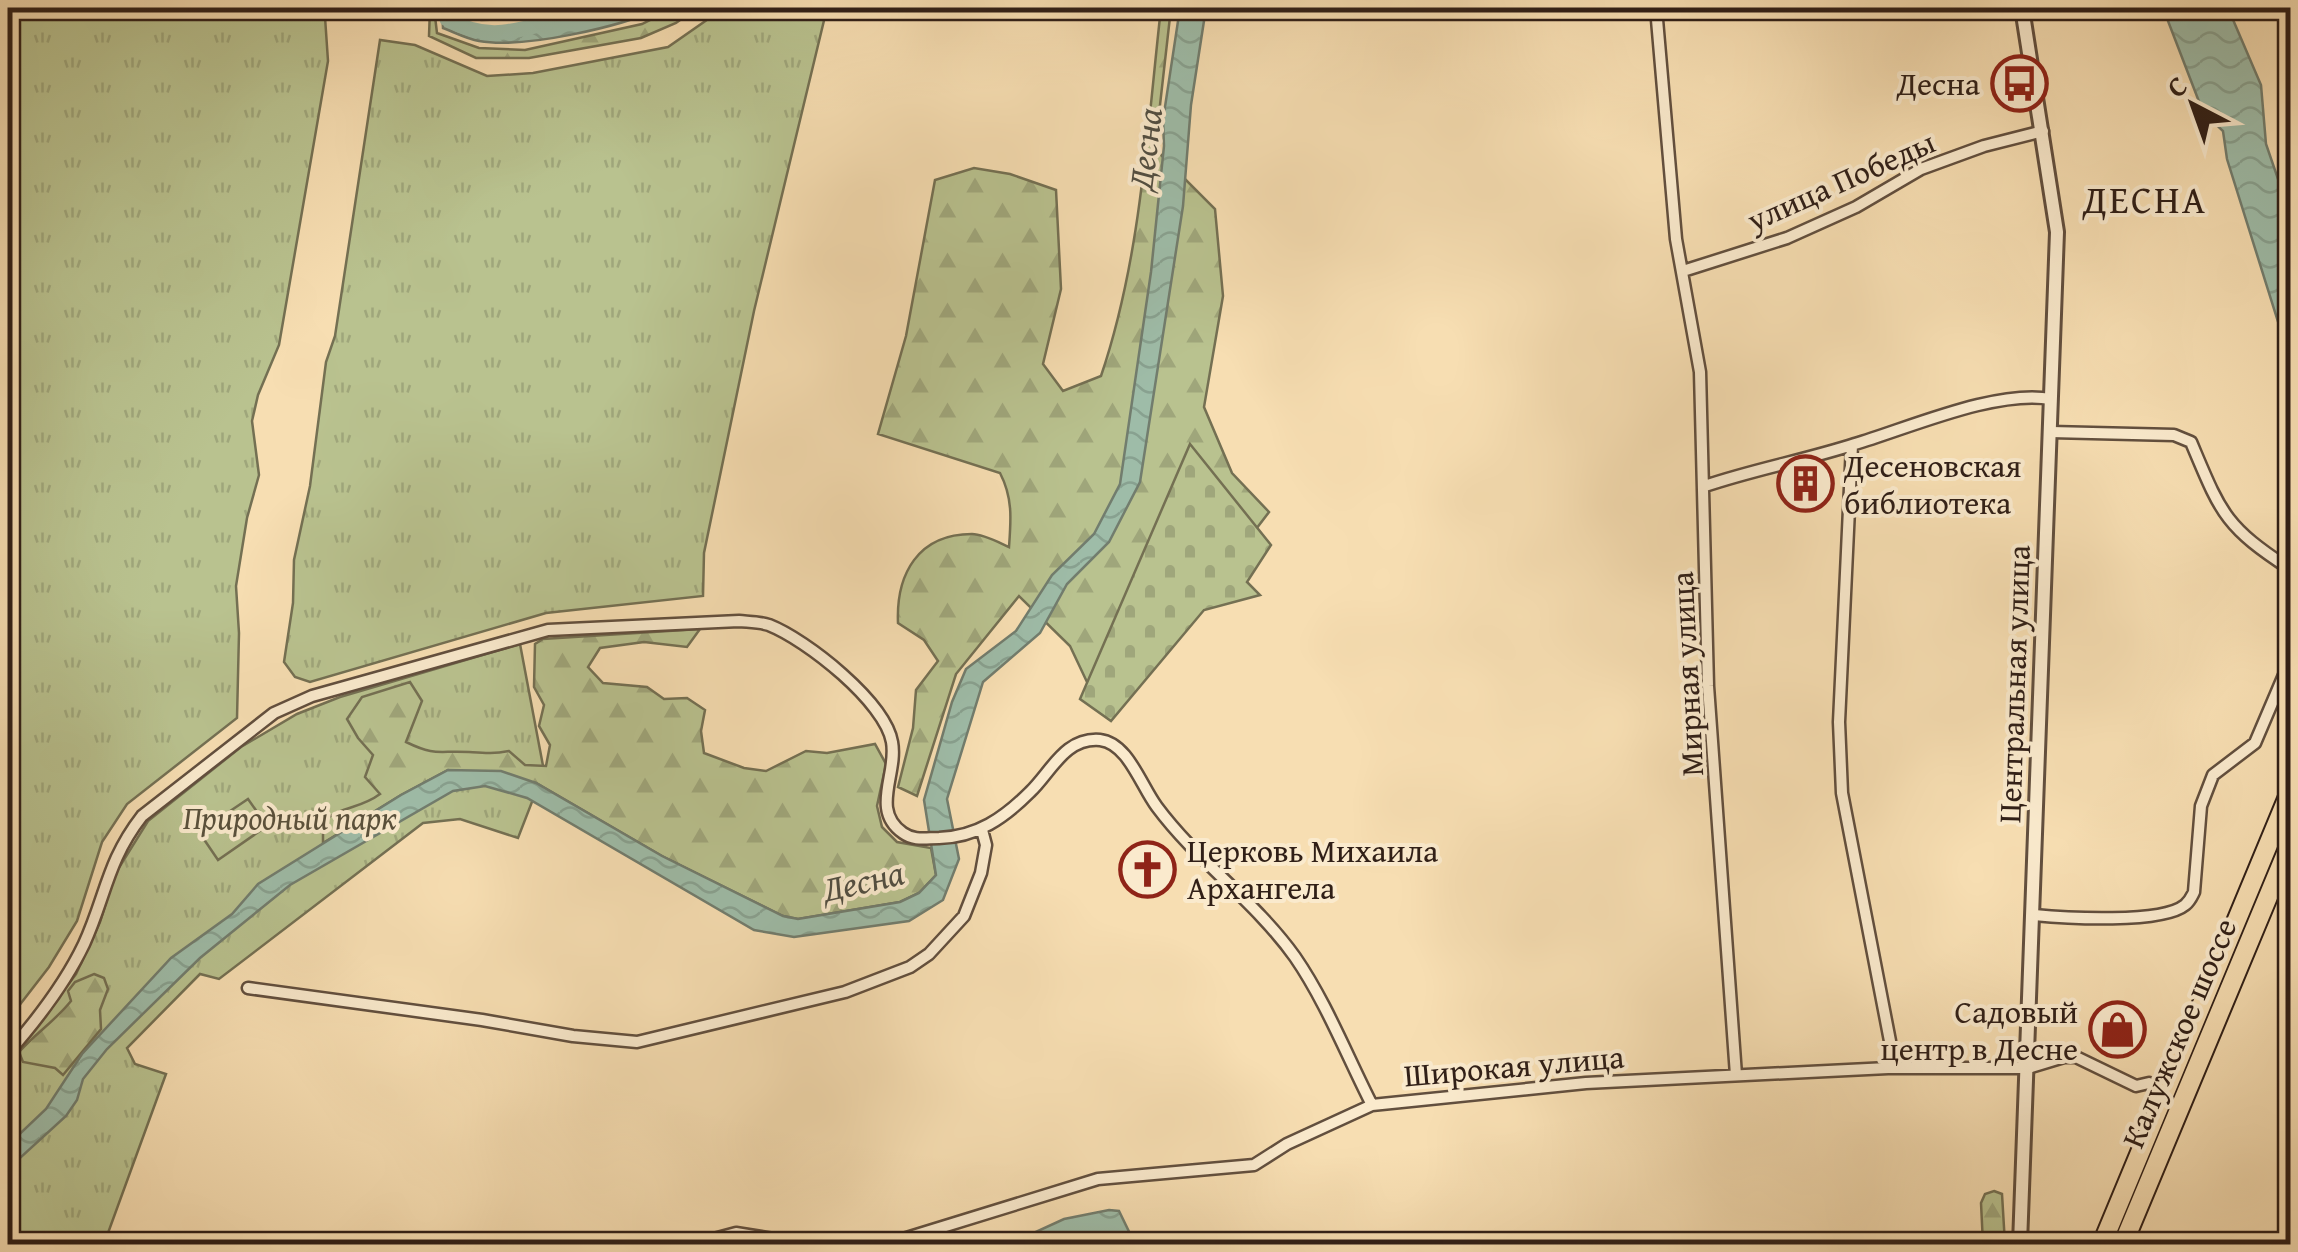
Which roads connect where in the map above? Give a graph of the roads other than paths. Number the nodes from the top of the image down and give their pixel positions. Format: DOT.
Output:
graph roads {
  1 [pos="1656,8"];
  2 [pos="2022,8"];
  3 [pos="2044,131"];
  4 [pos="1683,271"];
  5 [pos="2051,399"];
  6 [pos="2051,432"];
  7 [pos="1852,446"];
  8 [pos="1705,486"];
  9 [pos="2290,569"];
  10 [pos="2290,661"];
  11 [pos="2290,792"];
  12 [pos="982,830"];
  13 [pos="2290,844"];
  14 [pos="2034,915"];
  15 [pos="248,988"];
  16 [pos="8,1053"];
  17 [pos="1888,1068"];
  18 [pos="2028,1068"];
  19 [pos="1736,1075"];
  20 [pos="2149,1084"];
  21 [pos="1372,1104"];
  22 [pos="695,1244"];
  23 [pos="805,1244"];
  24 [pos="887,1244"];
  25 [pos="2020,1244"];
  26 [pos="2098,1244"];
  27 [pos="2123,1244"];
  1 -- 4 [label="street"];
  2 -- 3 [label="street, Центральная улица"];
  3 -- 4 [label="street, улица Победы"];
  3 -- 5 [label="street, Центральная улица"];
  4 -- 8 [label="street, Мирная улица"];
  5 -- 6 [label="street, Центральная улица"];
  5 -- 7 [label="street"];
  6 -- 9 [label="street"];
  6 -- 14 [label="street, Центральная улица"];
  7 -- 8 [label="street"];
  7 -- 17 [label="street"];
  8 -- 19 [label="street, Мирная улица"];
  10 -- 14 [label="street"];
  11 -- 26 [label="highway, Калужское шоссе"];
  12 -- 15 [label="street"];
  12 -- 16 [label="street"];
  12 -- 21 [label="street, Широкая улица"];
  13 -- 27 [label="highway, Калужское шоссе"];
  14 -- 18 [label="street, Центральная улица"];
  17 -- 18 [label="street, Широкая улица"];
  17 -- 19 [label="street, Широкая улица"];
  18 -- 20 [label="street, Широкая улица"];
  18 -- 25 [label="street, Центральная улица"];
  19 -- 21 [label="street, Широкая улица"];
  21 -- 24 [label="street"];
  22 -- 23 [label="street"];
}
